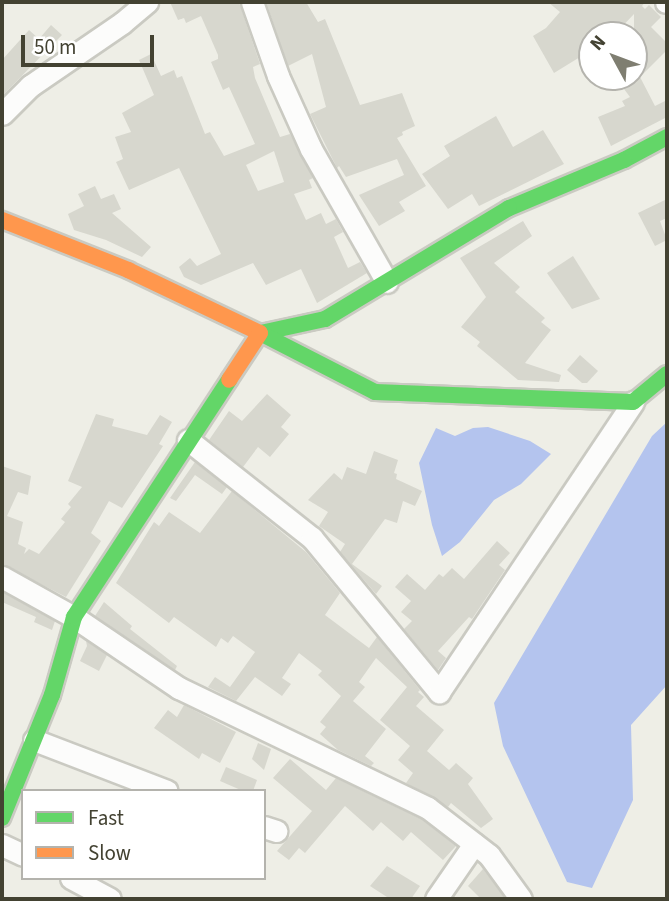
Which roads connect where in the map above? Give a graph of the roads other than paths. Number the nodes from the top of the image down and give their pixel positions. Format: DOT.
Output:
graph roads {
  1 [pos="147,2"];
  2 [pos="252,2"];
  3 [pos="2,114"];
  4 [pos="667,137"];
  5 [pos="2,220"];
  6 [pos="387,282"];
  7 [pos="260,332"];
  8 [pos="667,374"];
  9 [pos="633,402"];
  10 [pos="188,440"];
  11 [pos="2,577"];
  12 [pos="75,617"];
  13 [pos="34,740"];
  14 [pos="162,789"];
  15 [pos="2,816"];
  16 [pos="474,844"];
  17 [pos="2,845"];
  18 [pos="21,854"];
  19 [pos="75,880"];
  20 [pos="110,899"];
  21 [pos="436,899"];
  22 [pos="521,899"];
  1 -- 3 [label="street"];
  2 -- 6 [label="street"];
  4 -- 6 [label="street"];
  5 -- 7 [label="street"];
  6 -- 7 [label="street"];
  7 -- 9 [label="street"];
  7 -- 10 [label="street"];
  8 -- 9 [label="street"];
  9 -- 10 [label="street"];
  10 -- 12 [label="street"];
  11 -- 12 [label="street"];
  12 -- 13 [label="street"];
  12 -- 16 [label="street"];
  13 -- 14 [label="street"];
  13 -- 15 [label="street"];
  16 -- 21 [label="street"];
  16 -- 22 [label="street"];
  17 -- 18 [label="street"];
  19 -- 20 [label="street"];
}
